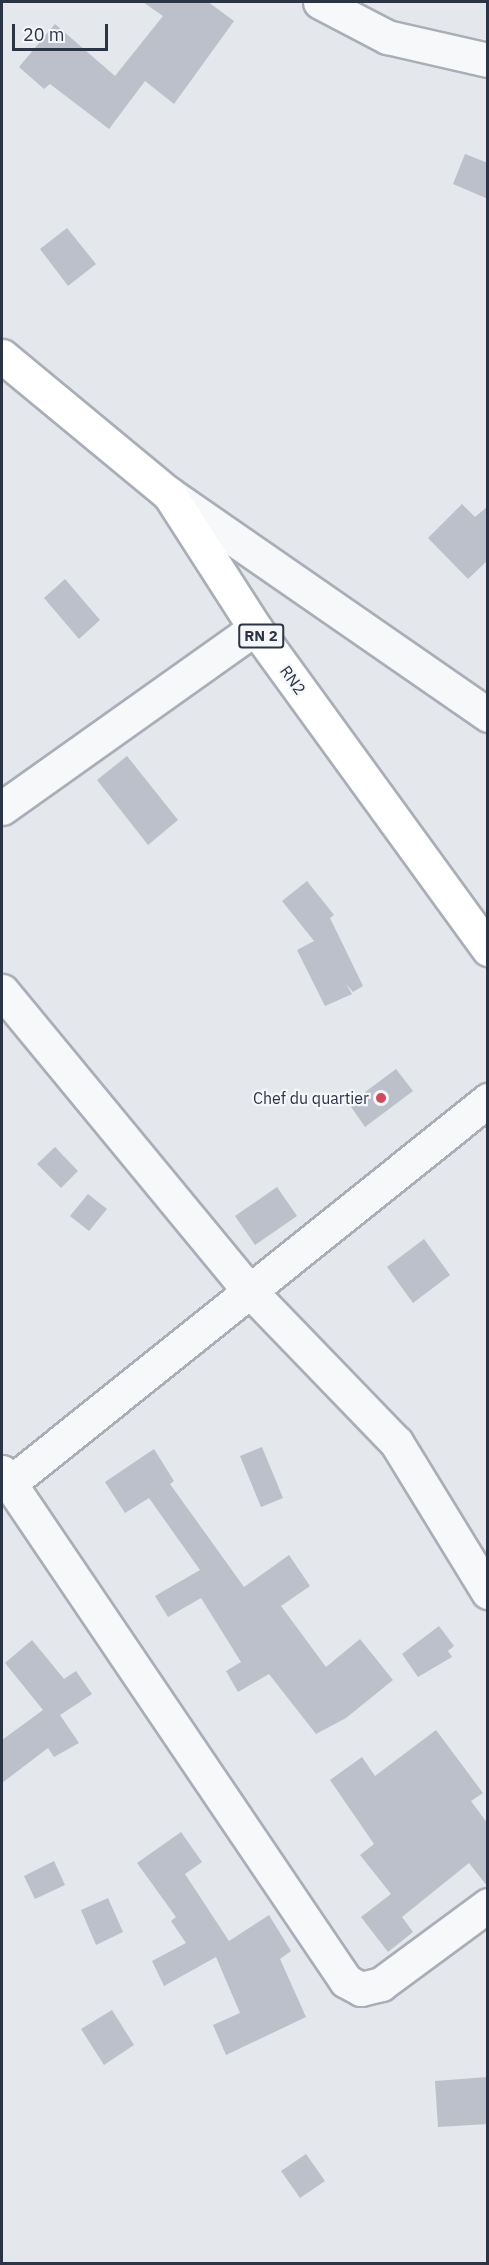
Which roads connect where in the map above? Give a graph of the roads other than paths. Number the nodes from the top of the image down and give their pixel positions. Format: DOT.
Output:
graph roads {
  1 [pos="320,2"];
  2 [pos="488,60"];
  3 [pos="2,356"];
  4 [pos="169,494"];
  5 [pos="255,628"];
  6 [pos="488,715"];
  7 [pos="2,808"];
  8 [pos="488,949"];
  9 [pos="2,991"];
  10 [pos="488,1100"];
  11 [pos="248,1289"];
  12 [pos="6,1477"];
  13 [pos="488,1592"];
  14 [pos="488,1905"];
  1 -- 2 [label="street"];
  3 -- 4 [label="main road, RN2 / RN 2"];
  4 -- 5 [label="main road, RN2 / RN 2"];
  4 -- 6 [label="street"];
  5 -- 7 [label="street"];
  5 -- 8 [label="main road, RN2 / RN 2"];
  9 -- 11 [label="street"];
  10 -- 11 [label="street"];
  11 -- 12 [label="street"];
  11 -- 13 [label="street"];
  12 -- 14 [label="street"];
}
